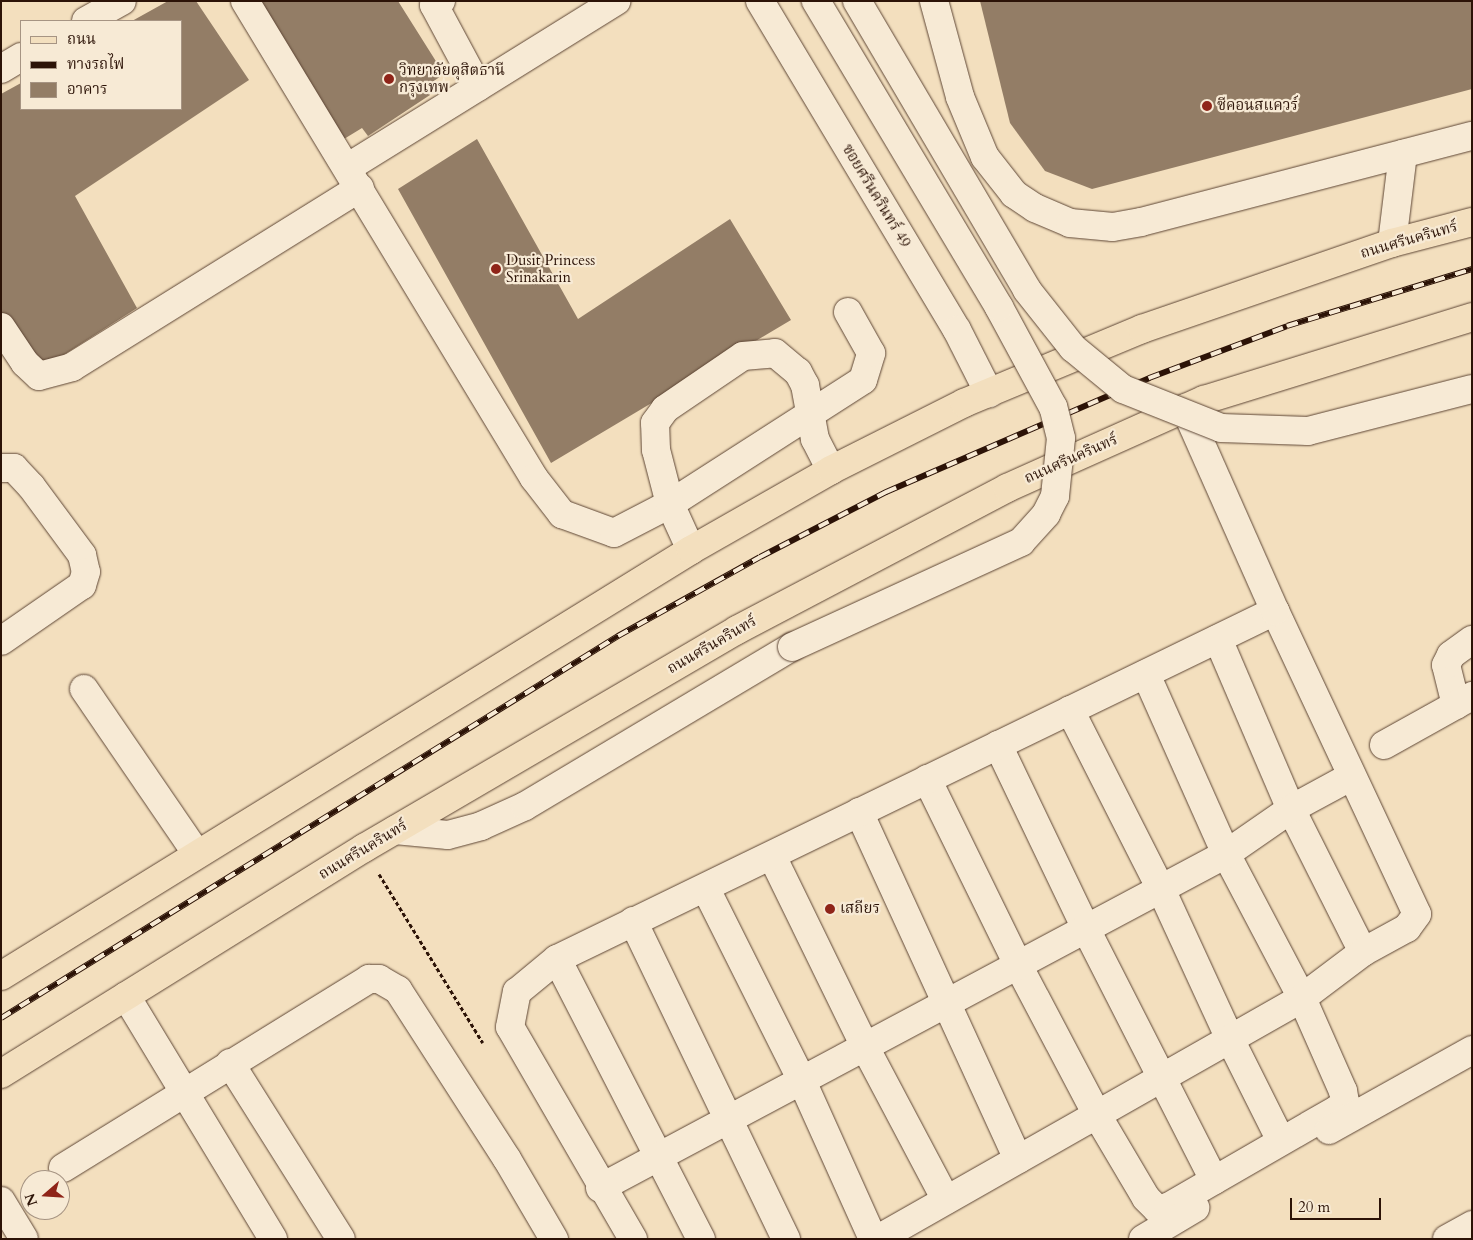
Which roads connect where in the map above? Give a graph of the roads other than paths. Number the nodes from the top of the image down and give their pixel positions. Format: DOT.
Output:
graph roads {
  1 [pos="122,1"];
  2 [pos="245,1"];
  3 [pos="441,1"];
  4 [pos="616,1"];
  5 [pos="760,1"];
  6 [pos="816,1"];
  7 [pos="857,1"];
  8 [pos="934,1"];
  9 [pos="88,20"];
  10 [pos="20,58"];
  11 [pos="1,68"];
  12 [pos="478,87"];
  13 [pos="1472,136"];
  14 [pos="1402,154"];
  15 [pos="353,178"];
  16 [pos="1472,222"];
  17 [pos="1392,243"];
  18 [pos="848,312"];
  19 [pos="1472,317"];
  20 [pos="1,328"];
  21 [pos="1472,389"];
  22 [pos="989,393"];
  23 [pos="1185,408"];
  24 [pos="811,416"];
  25 [pos="1,468"];
  26 [pos="831,470"];
  27 [pos="670,504"];
  28 [pos="690,550"];
  29 [pos="1276,611"];
  30 [pos="1218,638"];
  31 [pos="1472,640"];
  32 [pos="1,641"];
  33 [pos="1146,674"];
  34 [pos="84,689"];
  35 [pos="1464,700"];
  36 [pos="1070,710"];
  37 [pos="998,745"];
  38 [pos="1384,745"];
  39 [pos="1352,776"];
  40 [pos="927,779"];
  41 [pos="1291,809"];
  42 [pos="859,812"];
  43 [pos="395,830"];
  44 [pos="197,854"];
  45 [pos="1226,854"];
  46 [pos="772,856"];
  47 [pos="706,889"];
  48 [pos="1161,890"];
  49 [pos="634,921"];
  50 [pos="1086,929"];
  51 [pos="1363,952"];
  52 [pos="556,959"];
  53 [pos="1018,965"];
  54 [pos="1,976"];
  55 [pos="126,996"];
  56 [pos="1302,998"];
  57 [pos="949,1002"];
  58 [pos="1230,1039"];
  59 [pos="865,1047"];
  60 [pos="1472,1050"];
  61 [pos="230,1063"];
  62 [pos="1,1074"];
  63 [pos="1162,1078"];
  64 [pos="802,1081"];
  65 [pos="182,1093"];
  66 [pos="1097,1115"];
  67 [pos="730,1119"];
  68 [pos="1281,1141"];
  69 [pos="658,1158"];
  70 [pos="1018,1159"];
  71 [pos="63,1168"];
  72 [pos="1214,1180"];
  73 [pos="600,1188"];
  74 [pos="946,1200"];
  75 [pos="3,1207"];
  76 [pos="1472,1225"];
  77 [pos="24,1239"];
  78 [pos="273,1239"];
  79 [pos="340,1239"];
  80 [pos="554,1239"];
  81 [pos="633,1239"];
  82 [pos="701,1239"];
  83 [pos="786,1239"];
  84 [pos="873,1239"];
  85 [pos="878,1239"];
  86 [pos="1143,1239"];
  87 [pos="1448,1239"];
  1 -- 9 [label="street"];
  2 -- 15 [label="street"];
  3 -- 12 [label="street"];
  4 -- 12 [label="street"];
  5 -- 22 [label="street, ซอยศรีนครินทร์ 49"];
  6 -- 43 [label="street, bridge"];
  7 -- 21 [label="street, bridge"];
  8 -- 14 [label="street"];
  10 -- 11 [label="street"];
  12 -- 15 [label="street"];
  13 -- 14 [label="street"];
  14 -- 17 [label="street"];
  15 -- 20 [label="street"];
  15 -- 27 [label="street"];
  16 -- 17 [label="main road, ถนนศรีนครินทร์"];
  17 -- 22 [label="main road, ถนนศรีนครินทร์"];
  18 -- 24 [label="street"];
  19 -- 23 [label="main road, ถนนศรีนครินทร์"];
  22 -- 26 [label="main road, ถนนศรีนครินทร์"];
  23 -- 29 [label="street"];
  23 -- 43 [label="main road, ถนนศรีนครินทร์"];
  24 -- 26 [label="street"];
  24 -- 27 [label="street"];
  24 -- 27 [label="street"];
  25 -- 32 [label="street"];
  26 -- 28 [label="main road, ถนนศรีนครินทร์"];
  27 -- 28 [label="street"];
  28 -- 44 [label="main road, ถนนศรีนครินทร์"];
  29 -- 30 [label="street"];
  29 -- 39 [label="street"];
  30 -- 33 [label="street"];
  30 -- 41 [label="street"];
  31 -- 35 [label="street"];
  33 -- 36 [label="street"];
  33 -- 45 [label="street"];
  34 -- 44 [label="street"];
  35 -- 38 [label="street"];
  36 -- 37 [label="street"];
  36 -- 48 [label="street"];
  37 -- 40 [label="street"];
  37 -- 50 [label="street"];
  39 -- 41 [label="street"];
  39 -- 51 [label="street"];
  40 -- 42 [label="street"];
  40 -- 53 [label="street"];
  41 -- 45 [label="street"];
  41 -- 51 [label="street"];
  42 -- 46 [label="street"];
  42 -- 57 [label="street"];
  43 -- 55 [label="main road, ถนนศรีนครินทร์"];
  44 -- 54 [label="main road, ถนนศรีนครินทร์"];
  45 -- 48 [label="street"];
  45 -- 56 [label="street"];
  46 -- 47 [label="street"];
  46 -- 59 [label="street"];
  47 -- 49 [label="street"];
  47 -- 64 [label="street"];
  48 -- 50 [label="street"];
  48 -- 58 [label="street"];
  49 -- 52 [label="street"];
  49 -- 67 [label="street"];
  50 -- 53 [label="street"];
  50 -- 63 [label="street"];
  51 -- 56 [label="street"];
  52 -- 69 [label="street"];
  52 -- 73 [label="street"];
  53 -- 57 [label="street"];
  53 -- 66 [label="street"];
  55 -- 62 [label="main road, ถนนศรีนครินทร์"];
  55 -- 65 [label="street"];
  56 -- 58 [label="street"];
  56 -- 68 [label="street"];
  57 -- 59 [label="street"];
  57 -- 70 [label="street"];
  58 -- 63 [label="street"];
  58 -- 68 [label="street"];
  59 -- 64 [label="street"];
  59 -- 74 [label="street"];
  60 -- 86 [label="street"];
  61 -- 65 [label="street"];
  61 -- 79 [label="street"];
  61 -- 80 [label="street"];
  63 -- 66 [label="street"];
  63 -- 72 [label="street"];
  64 -- 67 [label="street"];
  64 -- 84 [label="street"];
  65 -- 71 [label="street"];
  65 -- 78 [label="street"];
  66 -- 70 [label="street"];
  66 -- 72 [label="street"];
  67 -- 69 [label="street"];
  67 -- 83 [label="street"];
  68 -- 72 [label="street"];
  69 -- 73 [label="street"];
  69 -- 82 [label="street"];
  70 -- 74 [label="street"];
  73 -- 81 [label="street"];
  74 -- 85 [label="street"];
  75 -- 77 [label="street"];
  76 -- 87 [label="street"];
}
